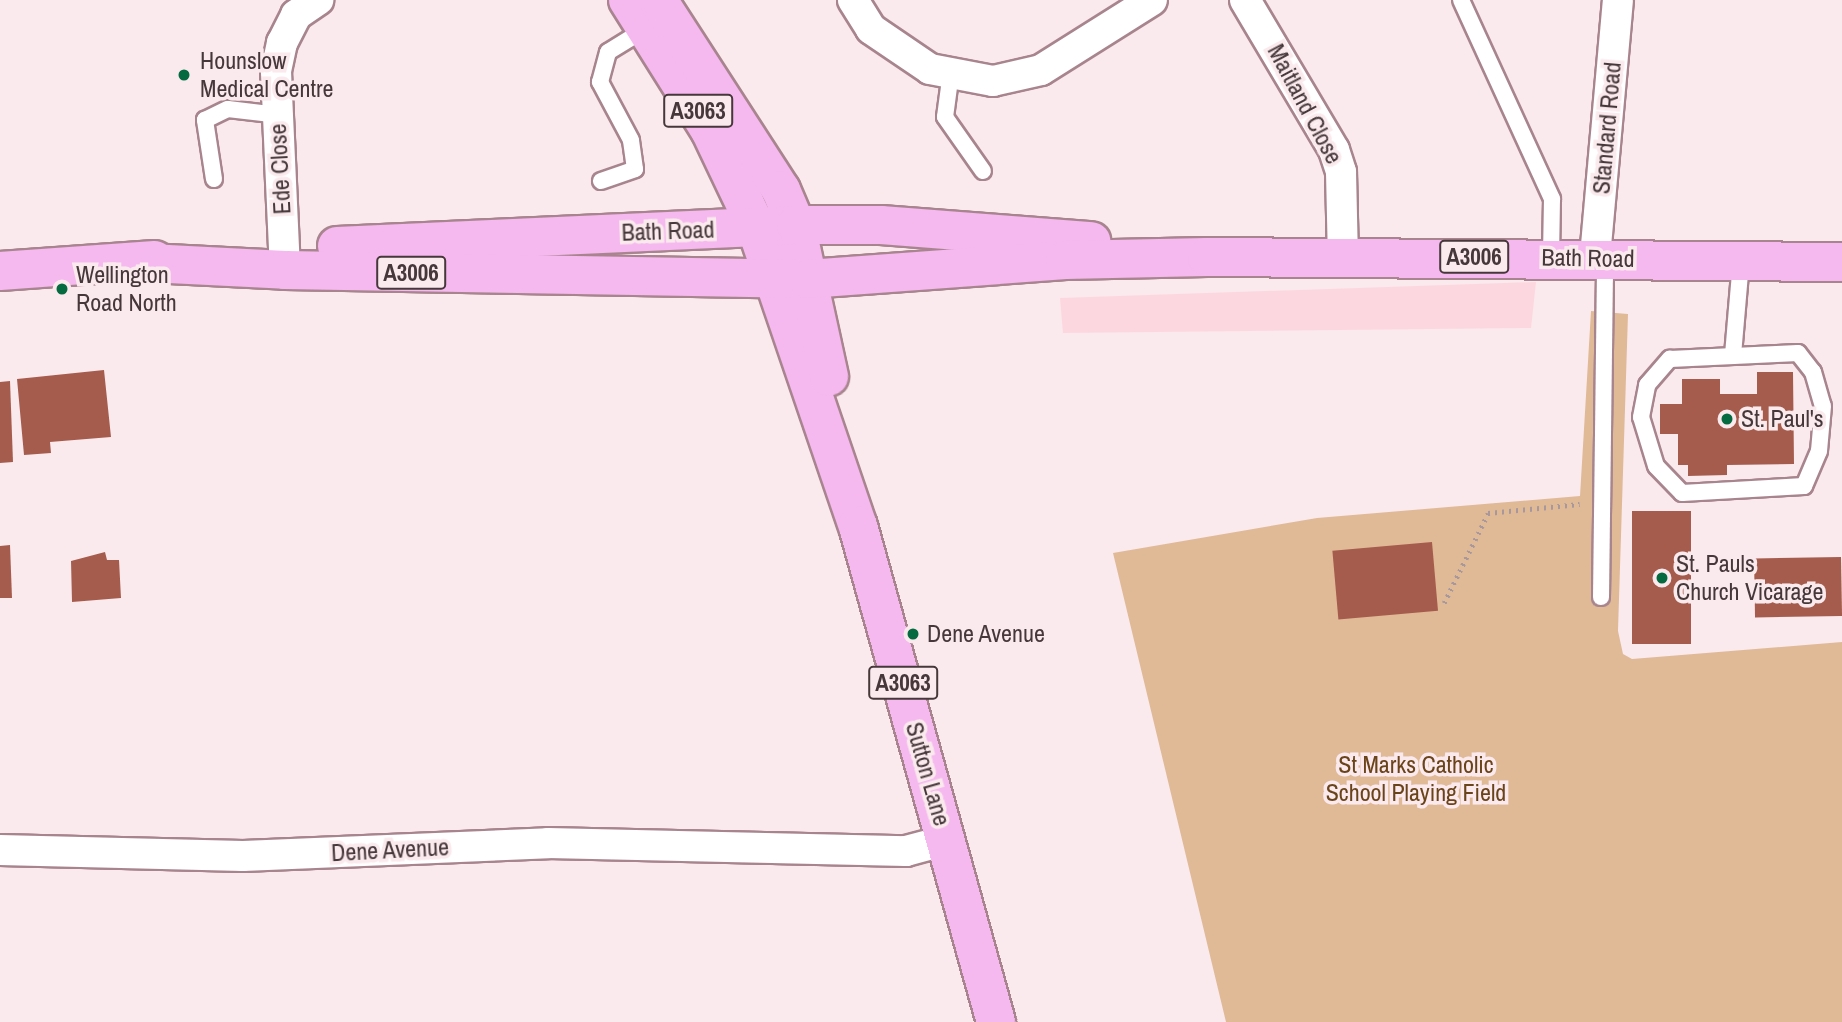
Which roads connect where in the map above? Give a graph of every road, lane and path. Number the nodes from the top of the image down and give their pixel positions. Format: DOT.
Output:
graph roads {
  1 [pos="318,0"];
  2 [pos="853,0"];
  3 [pos="1152,0"];
  4 [pos="1245,0"];
  5 [pos="1461,0"];
  6 [pos="1618,0"];
  7 [pos="644,9"];
  8 [pos="951,72"];
  9 [pos="278,116"];
  10 [pos="982,172"];
  11 [pos="214,179"];
  12 [pos="601,181"];
  13 [pos="783,252"];
  14 [pos="1207,257"];
  15 [pos="1551,257"];
  16 [pos="1600,257"];
  17 [pos="284,258"];
  18 [pos="1343,258"];
  19 [pos="1741,261"];
  20 [pos="1842,262"];
  21 [pos="0,271"];
  22 [pos="1733,355"];
  23 [pos="1602,502"];
  24 [pos="1601,597"];
  25 [pos="1444,603"];
  26 [pos="947,840"];
  27 [pos="0,850"];
  28 [pos="996,1022"];
  1 -- 9 [label="street, Ede Close"];
  2 -- 8 [label="street"];
  3 -- 8 [label="street"];
  4 -- 18 [label="street, Maitland Close"];
  5 -- 15 [label="lane"];
  6 -- 16 [label="street, Standard Road"];
  7 -- 12 [label="lane"];
  7 -- 13 [label="main road, A3063"];
  8 -- 10 [label="lane"];
  9 -- 11 [label="lane"];
  9 -- 17 [label="street, Ede Close"];
  13 -- 14 [label="main road, Bath Road / A3006"];
  13 -- 14 [label="main road, Bath Road / A3006"];
  13 -- 17 [label="main road, Bath Road / A3006"];
  13 -- 17 [label="main road, Bath Road / A3006"];
  13 -- 26 [label="main road, Sutton Lane / A3063"];
  14 -- 18 [label="main road, Bath Road / A3006"];
  15 -- 16 [label="main road, Bath Road / A3006"];
  15 -- 18 [label="main road, Bath Road / A3006"];
  16 -- 19 [label="main road, Bath Road / A3006"];
  16 -- 23 [label="lane"];
  17 -- 21 [label="main road, Bath Road / A3006"];
  19 -- 20 [label="main road, Bath Road / A3006"];
  19 -- 22 [label="lane"];
  22 -- 22 [label="lane"];
  23 -- 24 [label="lane"];
  23 -- 25 [label="path"];
  26 -- 27 [label="street, Dene Avenue"];
  26 -- 28 [label="main road, Sutton Lane / A3063"];
}
